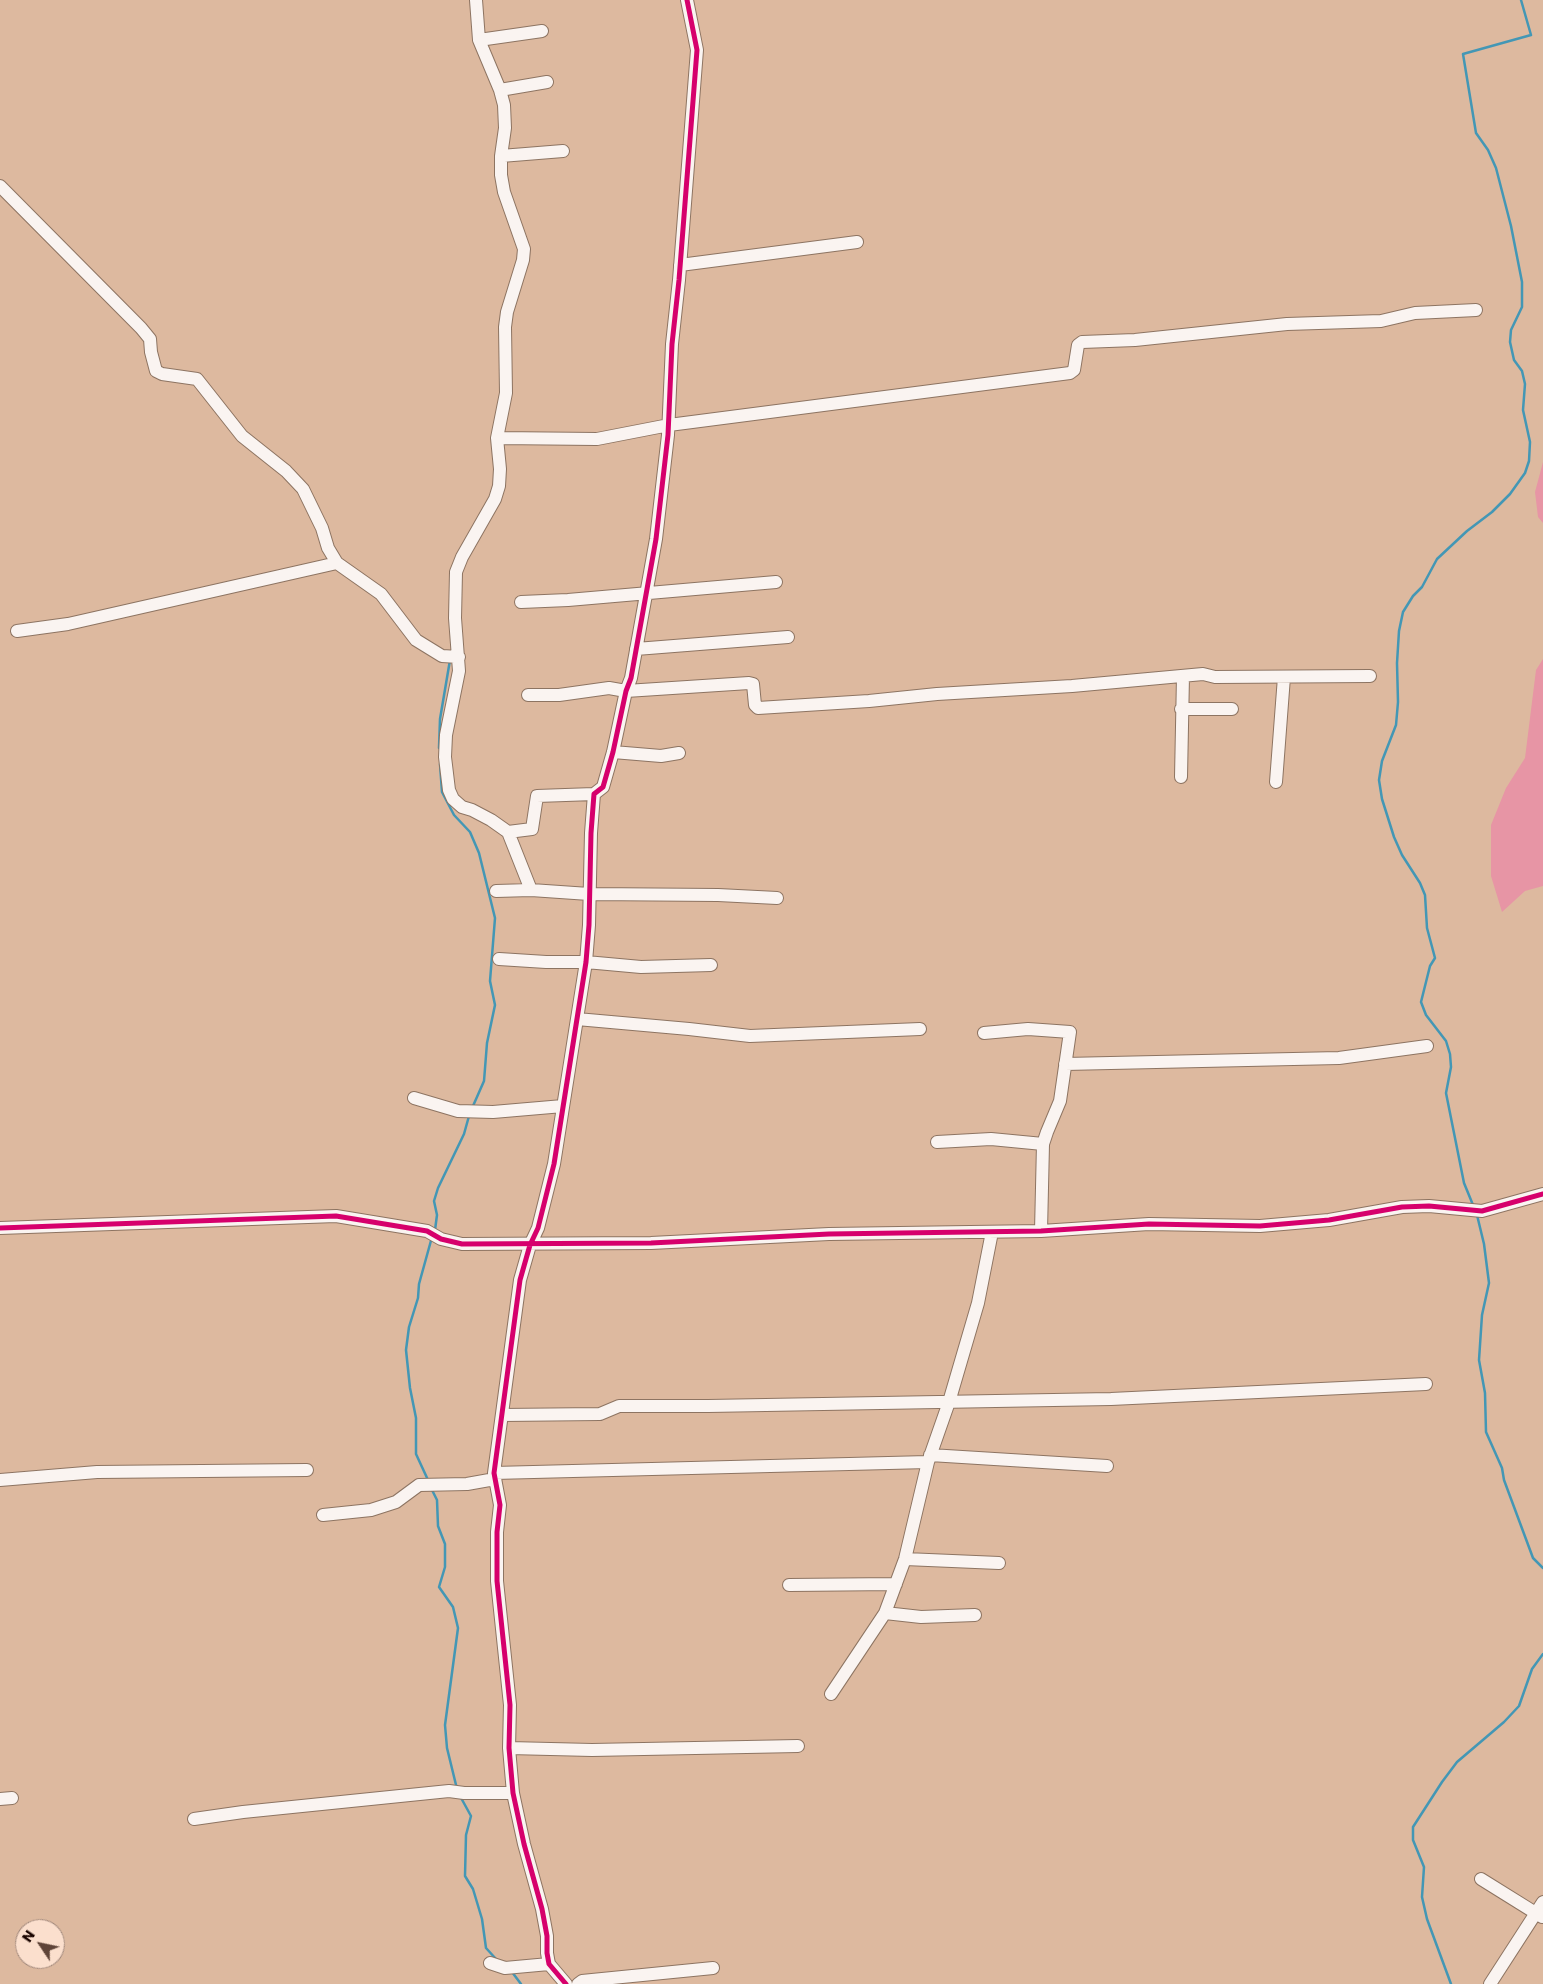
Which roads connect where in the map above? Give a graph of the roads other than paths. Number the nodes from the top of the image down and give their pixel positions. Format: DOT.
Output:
graph roads {
  1 [pos="476,0"];
  2 [pos="687,0"];
  3 [pos="542,31"];
  4 [pos="478,40"];
  5 [pos="547,82"];
  6 [pos="500,90"];
  7 [pos="563,151"];
  8 [pos="501,156"];
  9 [pos="0,186"];
  10 [pos="857,242"];
  11 [pos="680,265"];
  12 [pos="1476,310"];
  13 [pos="668,425"];
  14 [pos="496,438"];
  15 [pos="337,563"];
  16 [pos="776,582"];
  17 [pos="645,594"];
  18 [pos="521,602"];
  19 [pos="17,630"];
  20 [pos="788,637"];
  21 [pos="636,649"];
  22 [pos="459,657"];
  23 [pos="1183,676"];
  24 [pos="1370,676"];
  25 [pos="1284,677"];
  26 [pos="626,691"];
  27 [pos="528,695"];
  28 [pos="1181,709"];
  29 [pos="1232,709"];
  30 [pos="613,752"];
  31 [pos="679,753"];
  32 [pos="1181,777"];
  33 [pos="1276,782"];
  34 [pos="594,794"];
  35 [pos="508,832"];
  36 [pos="531,890"];
  37 [pos="496,891"];
  38 [pos="589,894"];
  39 [pos="777,898"];
  40 [pos="499,959"];
  41 [pos="586,962"];
  42 [pos="711,965"];
  43 [pos="577,1019"];
  44 [pos="920,1029"];
  45 [pos="984,1033"];
  46 [pos="1427,1046"];
  47 [pos="1065,1064"];
  48 [pos="414,1098"];
  49 [pos="563,1106"];
  50 [pos="937,1142"];
  51 [pos="1044,1144"];
  52 [pos="1543,1194"];
  53 [pos="0,1228"];
  54 [pos="1042,1231"];
  55 [pos="992,1232"];
  56 [pos="530,1245"];
  57 [pos="1426,1384"];
  58 [pos="949,1402"];
  59 [pos="502,1415"];
  60 [pos="929,1459"];
  61 [pos="1106,1466"];
  62 [pos="306,1470"];
  63 [pos="494,1476"];
  64 [pos="0,1480"];
  65 [pos="323,1515"];
  66 [pos="905,1559"];
  67 [pos="999,1563"];
  68 [pos="896,1584"];
  69 [pos="789,1585"];
  70 [pos="885,1613"];
  71 [pos="975,1615"];
  72 [pos="831,1694"];
  73 [pos="798,1746"];
  74 [pos="509,1748"];
  75 [pos="513,1793"];
  76 [pos="194,1819"];
  77 [pos="1481,1879"];
  78 [pos="1543,1902"];
  79 [pos="1539,1915"];
  80 [pos="490,1964"];
  81 [pos="550,1964"];
  82 [pos="713,1968"];
  83 [pos="566,1984"];
  84 [pos="578,1984"];
  85 [pos="1490,1984"];
  1 -- 4 [label="street"];
  2 -- 11 [label="street"];
  3 -- 4 [label="street"];
  4 -- 6 [label="street"];
  5 -- 6 [label="street"];
  6 -- 8 [label="street"];
  7 -- 8 [label="street"];
  8 -- 14 [label="street"];
  9 -- 15 [label="street"];
  10 -- 11 [label="street"];
  11 -- 13 [label="street"];
  12 -- 13 [label="street"];
  13 -- 14 [label="street"];
  13 -- 17 [label="street"];
  14 -- 22 [label="street"];
  15 -- 19 [label="street"];
  15 -- 22 [label="street"];
  16 -- 17 [label="street"];
  17 -- 18 [label="street"];
  17 -- 21 [label="street"];
  20 -- 21 [label="street"];
  21 -- 26 [label="street"];
  22 -- 35 [label="street"];
  23 -- 25 [label="street"];
  23 -- 26 [label="street"];
  23 -- 28 [label="street"];
  24 -- 25 [label="street"];
  25 -- 33 [label="street"];
  26 -- 27 [label="street"];
  26 -- 30 [label="street"];
  28 -- 29 [label="street"];
  28 -- 32 [label="street"];
  30 -- 31 [label="street"];
  30 -- 34 [label="street"];
  34 -- 35 [label="street"];
  34 -- 38 [label="street"];
  35 -- 36 [label="street"];
  36 -- 37 [label="street"];
  36 -- 38 [label="street"];
  38 -- 39 [label="street"];
  38 -- 41 [label="street"];
  40 -- 41 [label="street"];
  41 -- 42 [label="street"];
  41 -- 43 [label="street"];
  43 -- 44 [label="street"];
  43 -- 49 [label="street"];
  45 -- 47 [label="street"];
  46 -- 47 [label="street"];
  47 -- 51 [label="street"];
  48 -- 49 [label="street"];
  49 -- 56 [label="street"];
  50 -- 51 [label="street"];
  51 -- 54 [label="street"];
  52 -- 54 [label="street"];
  53 -- 56 [label="street"];
  54 -- 55 [label="street"];
  55 -- 56 [label="street"];
  55 -- 58 [label="street"];
  56 -- 59 [label="street"];
  57 -- 58 [label="street"];
  58 -- 59 [label="street"];
  58 -- 60 [label="street"];
  59 -- 63 [label="street"];
  60 -- 61 [label="street"];
  60 -- 63 [label="street"];
  60 -- 66 [label="street"];
  62 -- 64 [label="street"];
  63 -- 65 [label="street"];
  63 -- 74 [label="street"];
  66 -- 67 [label="street"];
  66 -- 68 [label="street"];
  68 -- 69 [label="street"];
  68 -- 70 [label="street"];
  70 -- 71 [label="street"];
  70 -- 72 [label="street"];
  73 -- 74 [label="street"];
  74 -- 75 [label="street"];
  75 -- 76 [label="street"];
  75 -- 81 [label="street"];
  77 -- 79 [label="street"];
  78 -- 79 [label="street"];
  79 -- 85 [label="street"];
  80 -- 81 [label="street"];
  81 -- 83 [label="street"];
  82 -- 84 [label="street"];
}
